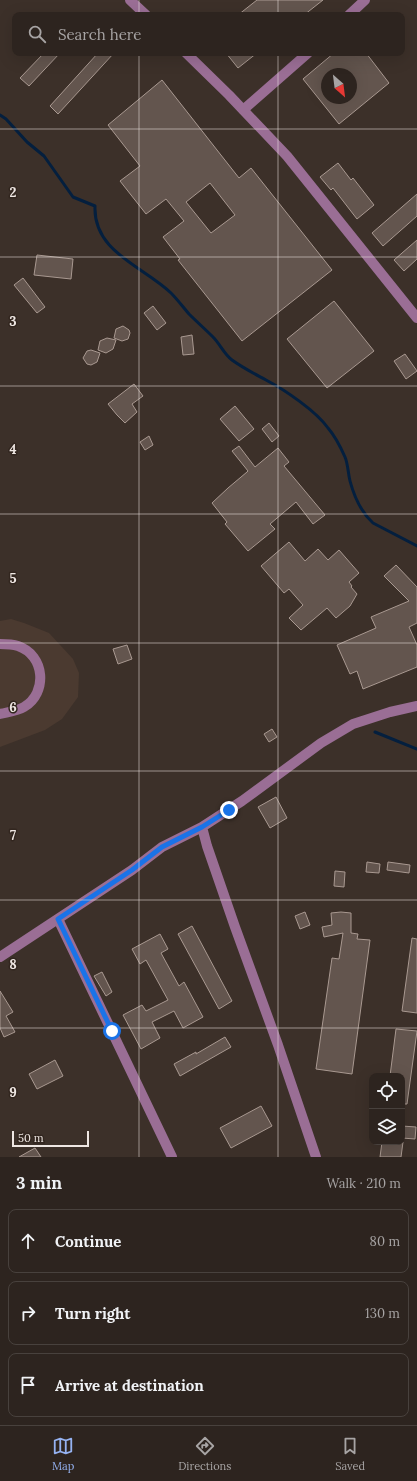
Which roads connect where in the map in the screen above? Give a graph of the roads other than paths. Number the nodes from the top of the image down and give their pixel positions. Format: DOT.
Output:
graph roads {
  1 [pos="130,0"];
  2 [pos="365,0"];
  3 [pos="143,12"];
  4 [pos="352,12"];
  5 [pos="189,56"];
  6 [pos="305,56"];
  7 [pos="243,110"];
  8 [pos="417,318"];
  9 [pos="0,644"];
  10 [pos="417,706"];
  11 [pos="0,714"];
  12 [pos="202,827"];
  13 [pos="58,919"];
  14 [pos="0,957"];
  15 [pos="172,1157"];
  16 [pos="316,1157"];
  1 -- 3 [label="street"];
  2 -- 4 [label="street"];
  5 -- 7 [label="street"];
  6 -- 7 [label="street"];
  7 -- 8 [label="street"];
  9 -- 11 [label="street"];
  10 -- 12 [label="street"];
  12 -- 13 [label="street"];
  12 -- 16 [label="street"];
  13 -- 14 [label="street"];
  13 -- 15 [label="street"];
}
